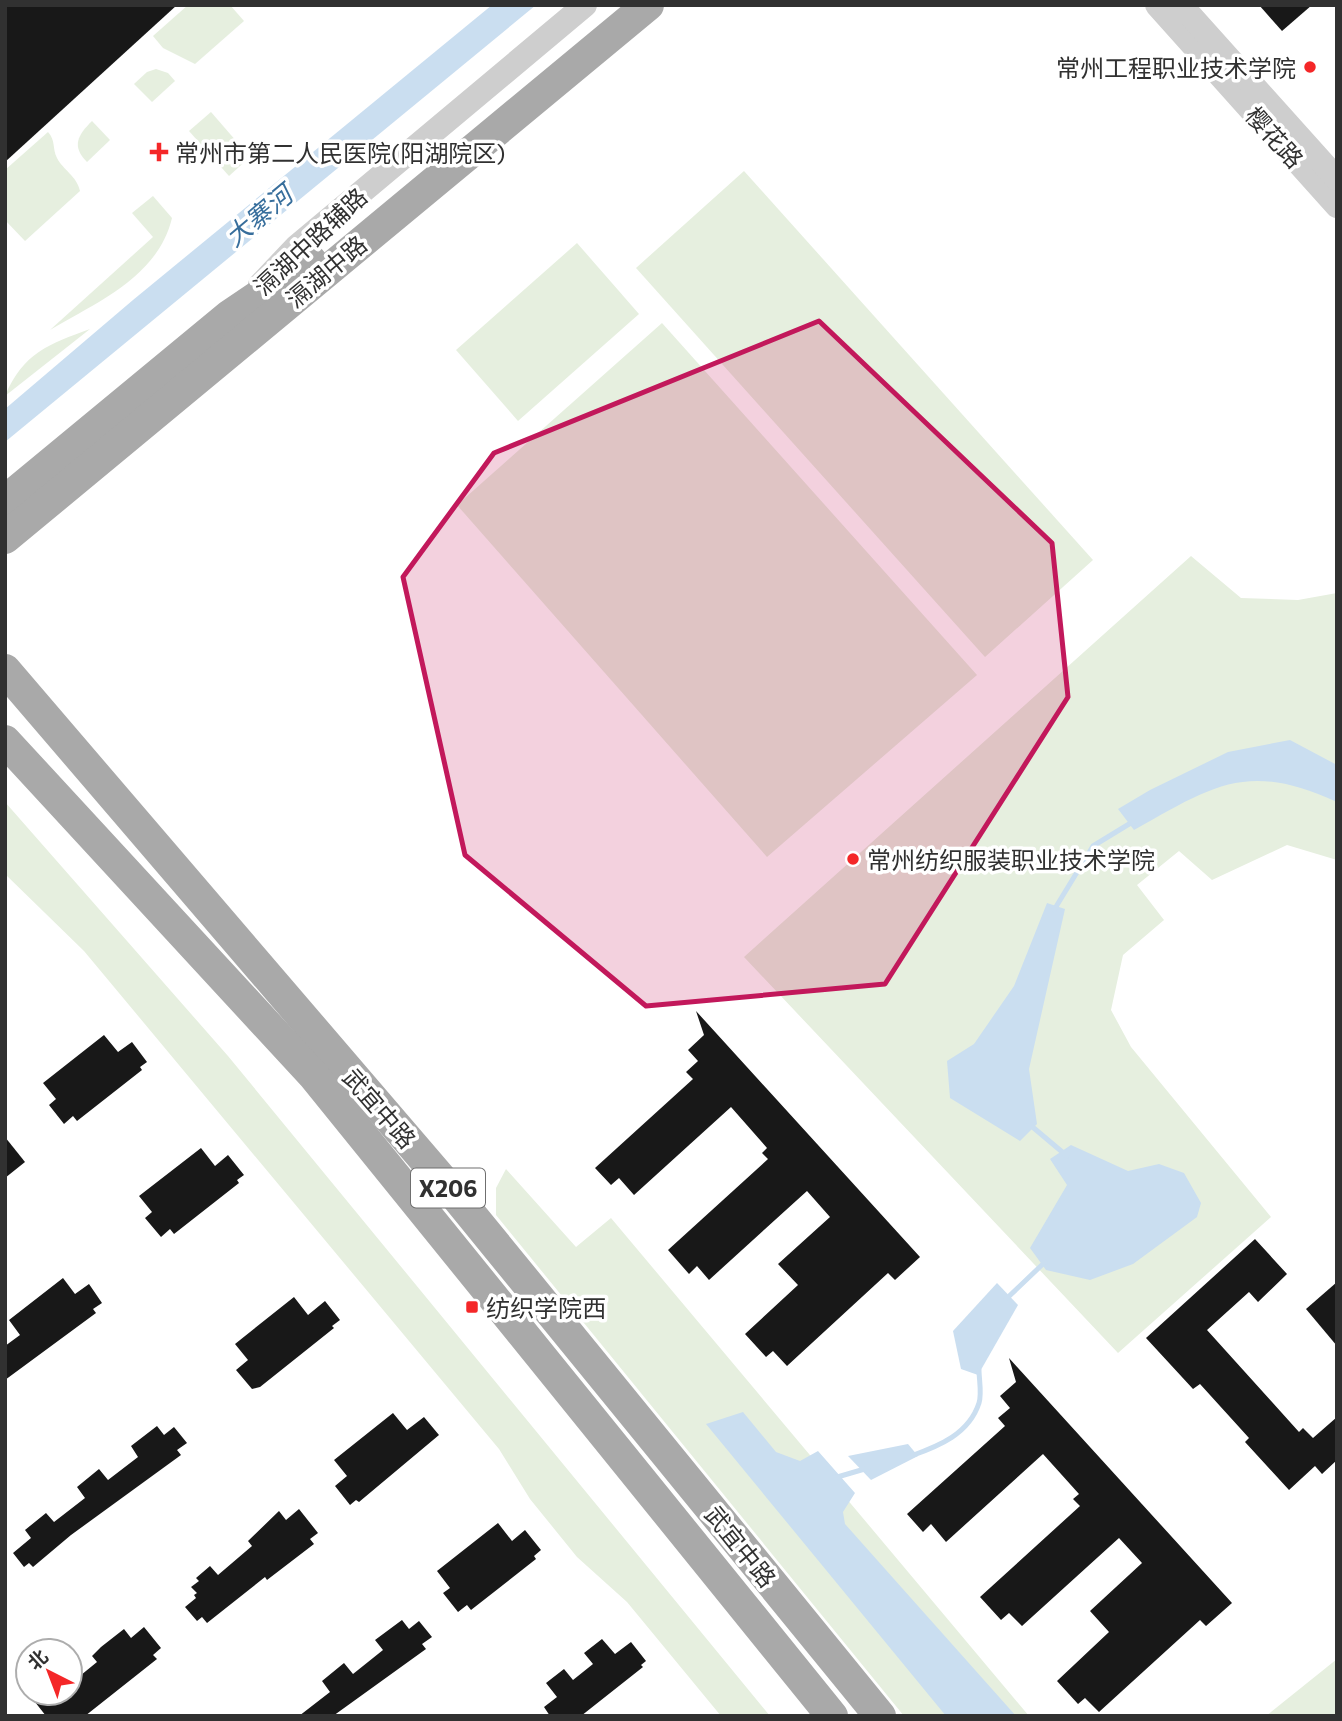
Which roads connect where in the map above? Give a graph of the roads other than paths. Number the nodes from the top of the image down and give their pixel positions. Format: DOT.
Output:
graph roads {
  1 [pos="586,5"];
  2 [pos="619,5"];
  3 [pos="648,5"];
  4 [pos="1157,5"];
  5 [pos="1181,5"];
  6 [pos="1337,179"];
  7 [pos="1337,206"];
  8 [pos="229,316"];
  9 [pos="5,500"];
  10 [pos="5,538"];
  11 [pos="5,670"];
  12 [pos="5,741"];
  13 [pos="832,1716"];
  14 [pos="880,1716"];
  1 -- 8 [label="street, 滆湖中路辅路"];
  2 -- 8 [label="main road, 滆湖中路"];
  3 -- 10 [label="main road, 滆湖中路"];
  4 -- 7 [label="street, 樱花路"];
  5 -- 6 [label="street, 樱花路"];
  8 -- 9 [label="main road, 滆湖中路"];
  11 -- 14 [label="main road, 武宜中路 / X206"];
  12 -- 13 [label="main road, 武宜中路 / X206"];
}
